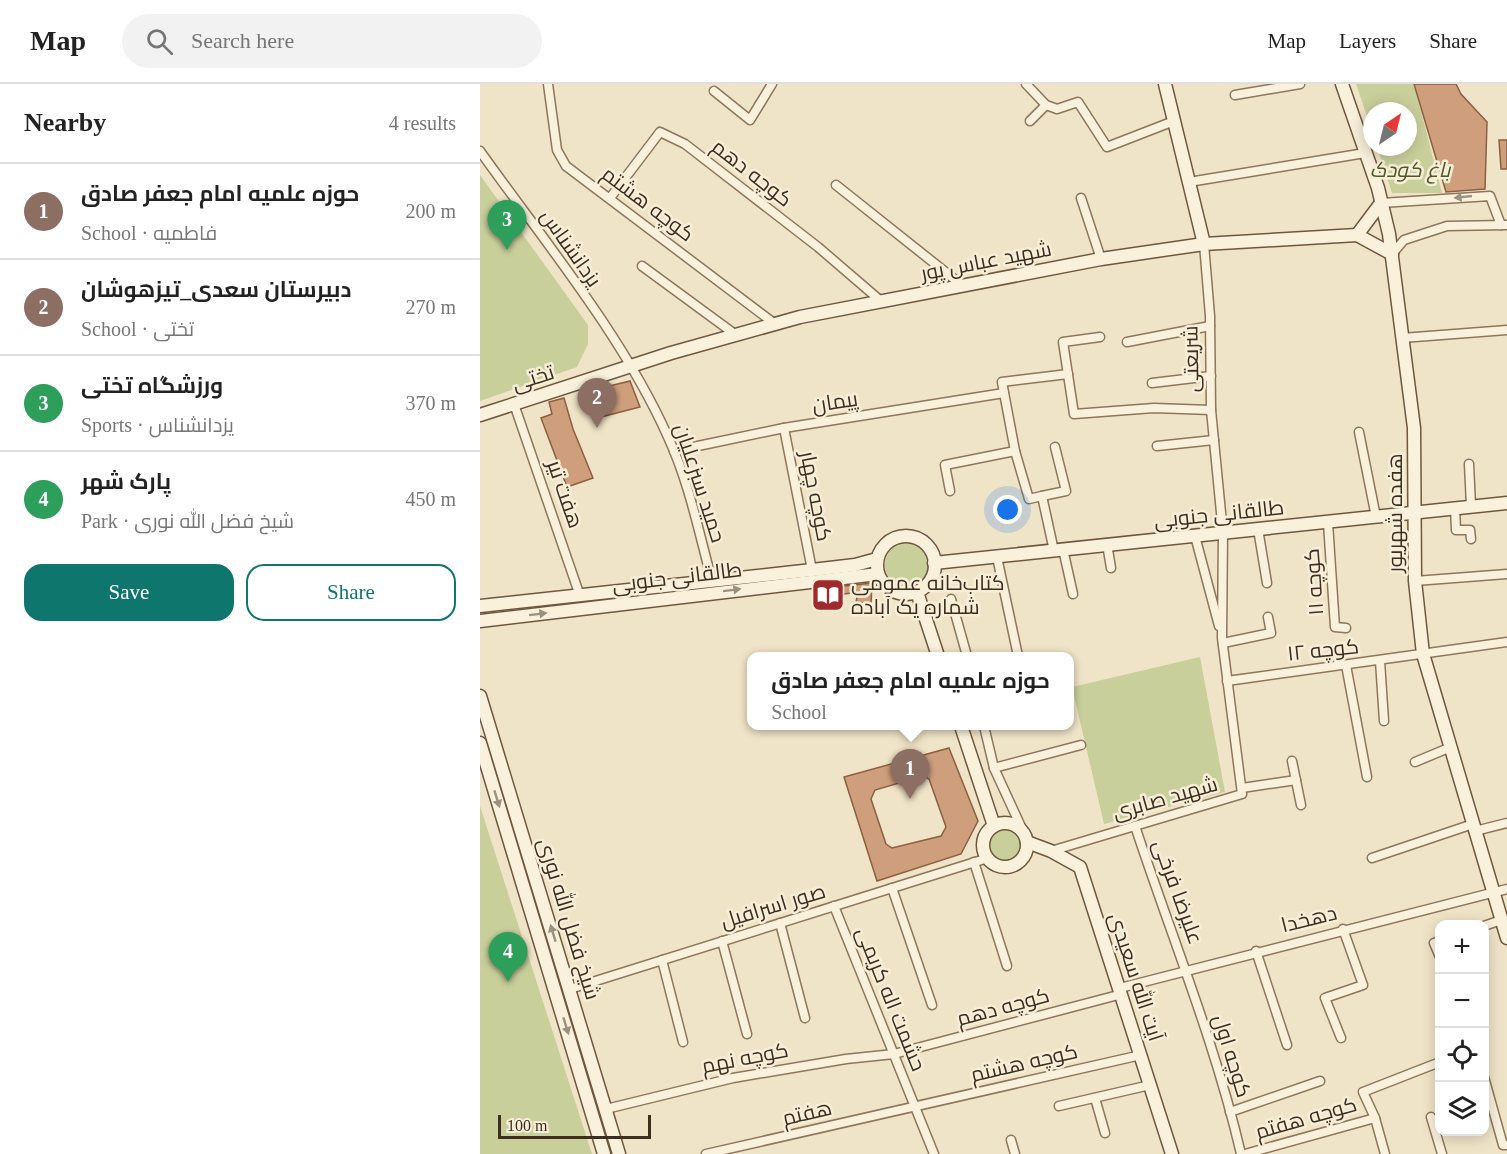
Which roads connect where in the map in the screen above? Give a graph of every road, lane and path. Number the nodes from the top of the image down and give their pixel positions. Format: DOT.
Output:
graph roads {
  1 [pos="548,84"];
  2 [pos="772,84"];
  3 [pos="1026,84"];
  4 [pos="1165,84"];
  5 [pos="1300,84"];
  6 [pos="1342,84"];
  7 [pos="714,91"];
  8 [pos="1235,95"];
  9 [pos="1046,105"];
  10 [pos="1030,121"];
  11 [pos="1174,121"];
  12 [pos="1363,147"];
  13 [pos="480,151"];
  14 [pos="1363,153"];
  15 [pos="1366,156"];
  16 [pos="1189,182"];
  17 [pos="836,184"];
  18 [pos="610,198"];
  19 [pos="1081,198"];
  20 [pos="1382,203"];
  21 [pos="1504,225"];
  22 [pos="1357,235"];
  23 [pos="1204,244"];
  24 [pos="1392,255"];
  25 [pos="1101,259"];
  26 [pos="642,266"];
  27 [pos="963,286"];
  28 [pos="882,302"];
  29 [pos="776,324"];
  30 [pos="1210,326"];
  31 [pos="1507,330"];
  32 [pos="736,335"];
  33 [pos="1100,337"];
  34 [pos="1402,338"];
  35 [pos="1127,342"];
  36 [pos="631,367"];
  37 [pos="1068,374"];
  38 [pos="1211,376"];
  39 [pos="1152,383"];
  40 [pos="1004,393"];
  41 [pos="514,405"];
  42 [pos="1211,410"];
  43 [pos="480,415"];
  44 [pos="784,428"];
  45 [pos="1359,432"];
  46 [pos="1214,440"];
  47 [pos="1157,446"];
  48 [pos="1055,447"];
  49 [pos="674,451"];
  50 [pos="1015,451"];
  51 [pos="1469,464"];
  52 [pos="950,491"];
  53 [pos="1042,496"];
  54 [pos="1507,503"];
  55 [pos="1471,506"];
  56 [pos="1455,508"];
  57 [pos="1416,513"];
  58 [pos="1376,517"];
  59 [pos="1328,523"];
  60 [pos="1258,529"];
  61 [pos="1223,533"];
  62 [pos="1195,536"];
  63 [pos="1471,539"];
  64 [pos="1107,544"];
  65 [pos="1058,550"];
  66 [pos="997,557"];
  67 [pos="877,559"];
  68 [pos="934,563"];
  69 [pos="1111,568"];
  70 [pos="812,570"];
  71 [pos="878,574"];
  72 [pos="1507,574"];
  73 [pos="1414,580"];
  74 [pos="712,581"];
  75 [pos="1267,583"];
  76 [pos="917,592"];
  77 [pos="1073,594"];
  78 [pos="580,596"];
  79 [pos="951,599"];
  80 [pos="480,606"];
  81 [pos="1268,616"];
  82 [pos="480,621"];
  83 [pos="1346,628"];
  84 [pos="1222,641"];
  85 [pos="1507,642"];
  86 [pos="936,652"];
  87 [pos="966,652"];
  88 [pos="1017,652"];
  89 [pos="1423,654"];
  90 [pos="1380,661"];
  91 [pos="1346,665"];
  92 [pos="1227,681"];
  93 [pos="480,696"];
  94 [pos="1384,721"];
  95 [pos="962,730"];
  96 [pos="985,730"];
  97 [pos="480,743"];
  98 [pos="1081,745"];
  99 [pos="1451,747"];
  100 [pos="1292,761"];
  101 [pos="1416,762"];
  102 [pos="994,768"];
  103 [pos="1368,777"];
  104 [pos="1296,780"];
  105 [pos="1242,788"];
  106 [pos="1301,805"];
  107 [pos="1507,823"];
  108 [pos="994,826"];
  109 [pos="1135,826"];
  110 [pos="1474,827"];
  111 [pos="1025,837"];
  112 [pos="1051,851"];
  113 [pos="988,858"];
  114 [pos="1372,858"];
  115 [pos="974,862"];
  116 [pos="892,888"];
  117 [pos="1507,889"];
  118 [pos="1493,892"];
  119 [pos="834,906"];
  120 [pos="1501,920"];
  121 [pos="780,923"];
  122 [pos="1489,924"];
  123 [pos="1343,929"];
  124 [pos="1507,938"];
  125 [pos="722,941"];
  126 [pos="1256,951"];
  127 [pos="662,960"];
  128 [pos="1007,966"];
  129 [pos="1186,970"];
  130 [pos="570,989"];
  131 [pos="1121,991"];
  132 [pos="556,994"];
  133 [pos="932,1005"];
  134 [pos="804,1017"];
  135 [pos="747,1034"];
  136 [pos="1341,1038"];
  137 [pos="683,1042"];
  138 [pos="1287,1045"];
  139 [pos="894,1054"];
  140 [pos="1141,1055"];
  141 [pos="1435,1064"];
  142 [pos="1320,1081"];
  143 [pos="1486,1082"];
  144 [pos="1150,1085"];
  145 [pos="1095,1098"];
  146 [pos="915,1106"];
  147 [pos="1059,1106"];
  148 [pos="606,1109"];
  149 [pos="1230,1112"];
  150 [pos="1375,1118"];
  151 [pos="1431,1118"];
  152 [pos="1105,1133"];
  153 [pos="1011,1140"];
  154 [pos="1507,1145"];
  155 [pos="732,1151"];
  156 [pos="604,1154"];
  157 [pos="619,1154"];
  158 [pos="706,1154"];
  159 [pos="934,1154"];
  160 [pos="1015,1154"];
  161 [pos="1172,1154"];
  162 [pos="1240,1154"];
  163 [pos="1245,1154"];
  164 [pos="1385,1154"];
  165 [pos="1442,1154"];
  1 -- 18 [label="street, کوچه هشتم"];
  2 -- 7 [label="street"];
  3 -- 9 [label="street"];
  4 -- 11 [label="street, شریعتی"];
  5 -- 8 [label="street"];
  6 -- 12 [label="street, هفده شهریور"];
  9 -- 10 [label="street"];
  9 -- 11 [label="street"];
  11 -- 16 [label="street, شریعتی"];
  13 -- 36 [label="street, یزدانشناس"];
  14 -- 16 [label="street"];
  15 -- 20 [label="street, هفده شهریور"];
  16 -- 23 [label="street, شریعتی"];
  17 -- 27 [label="street"];
  18 -- 28 [label="street, کوچه دهم"];
  18 -- 29 [label="street, کوچه هشتم"];
  19 -- 25 [label="street"];
  21 -- 20 [label="street, one-way"];
  20 -- 22 [label="street"];
  20 -- 24 [label="street, هفده شهریور"];
  21 -- 24 [label="street"];
  22 -- 23 [label="street, شهید عباس پور"];
  22 -- 24 [label="street"];
  23 -- 25 [label="street, شهید عباس پور"];
  23 -- 30 [label="street, شریعتی"];
  24 -- 34 [label="street, هفده شهریور"];
  25 -- 27 [label="street, شهید عباس پور"];
  26 -- 32 [label="street"];
  27 -- 28 [label="street, شهید عباس پور"];
  28 -- 29 [label="street, شهید عباس پور"];
  29 -- 32 [label="street, شهید عباس پور"];
  30 -- 35 [label="street"];
  30 -- 38 [label="street, شریعتی"];
  31 -- 34 [label="street"];
  32 -- 36 [label="street, شهید عباس پور"];
  33 -- 37 [label="street"];
  34 -- 57 [label="street, هفده شهریور"];
  36 -- 41 [label="street, تختی"];
  36 -- 49 [label="street, حمید سبزعلیان"];
  37 -- 40 [label="street"];
  37 -- 42 [label="street"];
  38 -- 39 [label="street"];
  38 -- 42 [label="street, شریعتی"];
  40 -- 44 [label="street, پیمان"];
  40 -- 50 [label="street"];
  41 -- 43 [label="street, تختی"];
  41 -- 78 [label="street, هفت تیر"];
  42 -- 46 [label="street, شریعتی"];
  44 -- 49 [label="street, پیمان"];
  44 -- 70 [label="street, کوچه چهار"];
  45 -- 58 [label="street"];
  46 -- 47 [label="street"];
  46 -- 61 [label="street, شریعتی"];
  48 -- 53 [label="street"];
  49 -- 74 [label="street, حمید سبزعلیان"];
  50 -- 52 [label="street"];
  50 -- 53 [label="street"];
  51 -- 55 [label="street"];
  53 -- 65 [label="street"];
  54 -- 55 [label="street, طالقانی جنوبی"];
  55 -- 56 [label="street, طالقانی جنوبی"];
  56 -- 57 [label="street, طالقانی جنوبی"];
  56 -- 63 [label="street"];
  57 -- 58 [label="street, طالقانی جنوبی"];
  57 -- 73 [label="street, هفده شهریور"];
  58 -- 59 [label="street, طالقانی جنوبی"];
  59 -- 60 [label="street, طالقانی جنوبی"];
  59 -- 83 [label="street, کوچه ۱۱"];
  60 -- 61 [label="street, طالقانی جنوبی"];
  60 -- 75 [label="street"];
  61 -- 62 [label="street, طالقانی جنوبی"];
  61 -- 84 [label="street, شریعتی"];
  62 -- 64 [label="street, طالقانی جنوبی"];
  62 -- 84 [label="street"];
  64 -- 65 [label="street, طالقانی جنوبی"];
  64 -- 69 [label="street"];
  65 -- 66 [label="street, طالقانی جنوبی"];
  65 -- 77 [label="street"];
  66 -- 68 [label="street, طالقانی جنوبی"];
  66 -- 88 [label="street"];
  67 -- 68 [label="street"];
  67 -- 70 [label="street, طالقانی جنوبی"];
  67 -- 71 [label="street"];
  68 -- 76 [label="street"];
  70 -- 74 [label="street, طالقانی جنوبی"];
  71 -- 76 [label="street"];
  82 -- 71 [label="street, طالقانی جنوبی, one-way"];
  72 -- 73 [label="street"];
  73 -- 89 [label="street, هفده شهریور"];
  74 -- 78 [label="street, طالقانی جنوبی"];
  76 -- 86 [label="street"];
  78 -- 80 [label="street, طالقانی جنوبی"];
  79 -- 87 [label="street"];
  81 -- 84 [label="street"];
  84 -- 92 [label="street, شهید صابری"];
  85 -- 89 [label="street, کوچه ۱۲"];
  89 -- 90 [label="street, کوچه ۱۲"];
  89 -- 99 [label="street, هفده شهریور"];
  90 -- 91 [label="street, کوچه ۱۲"];
  90 -- 94 [label="street"];
  91 -- 92 [label="street, کوچه ۱۲"];
  91 -- 103 [label="street"];
  92 -- 105 [label="street, شهید صابری"];
  130 -- 93 [label="street, شیخ فضل الله نوری, one-way"];
  95 -- 108 [label="street"];
  96 -- 102 [label="street"];
  97 -- 132 [label="street, شیخ فضل الله نوری, one-way"];
  98 -- 102 [label="street"];
  99 -- 101 [label="street"];
  99 -- 110 [label="street, هفده شهریور"];
  100 -- 104 [label="street"];
  102 -- 111 [label="street"];
  104 -- 105 [label="street"];
  104 -- 106 [label="street"];
  105 -- 109 [label="street, شهید صابری"];
  107 -- 110 [label="street"];
  108 -- 111 [label="street"];
  108 -- 113 [label="street"];
  109 -- 112 [label="street, شهید صابری"];
  109 -- 129 [label="street, علیرضا فرخی"];
  110 -- 114 [label="street"];
  110 -- 118 [label="street, هفده شهریور"];
  111 -- 112 [label="street, آیت الله سعیدی"];
  111 -- 113 [label="street"];
  112 -- 131 [label="street, آیت الله سعیدی"];
  113 -- 115 [label="street, صور اسرافیل"];
  115 -- 116 [label="street, صور اسرافیل"];
  115 -- 128 [label="street"];
  116 -- 119 [label="street, صور اسرافیل"];
  116 -- 133 [label="street"];
  117 -- 118 [label="street, دهخدا"];
  118 -- 120 [label="street, هفده شهریور"];
  118 -- 123 [label="street, دهخدا"];
  119 -- 121 [label="street, صور اسرافیل"];
  119 -- 139 [label="street, حشمت اله کریمی"];
  120 -- 122 [label="street"];
  120 -- 124 [label="street, هفده شهریور"];
  121 -- 125 [label="street, صور اسرافیل"];
  121 -- 134 [label="street"];
  123 -- 126 [label="street, دهخدا"];
  123 -- 136 [label="street"];
  125 -- 127 [label="street, صور اسرافیل"];
  125 -- 135 [label="street"];
  126 -- 129 [label="street, دهخدا"];
  126 -- 138 [label="street"];
  127 -- 130 [label="street, صور اسرافیل"];
  127 -- 137 [label="street"];
  129 -- 131 [label="street, دهخدا"];
  129 -- 149 [label="street, کوچه اول"];
  130 -- 132 [label="street"];
  130 -- 148 [label="street, شیخ فضل الله نوری"];
  131 -- 139 [label="street, کوچه دهم"];
  131 -- 140 [label="street, آیت الله سعیدی"];
  132 -- 156 [label="street, شیخ فضل الله نوری, one-way"];
  139 -- 146 [label="street, حشمت اله کریمی"];
  139 -- 148 [label="street, کوچه نهم"];
  140 -- 144 [label="street, آیت الله سعیدی"];
  140 -- 146 [label="street, کوچه هشتم"];
  141 -- 150 [label="street"];
  142 -- 149 [label="street"];
  143 -- 154 [label="street"];
  144 -- 145 [label="street"];
  144 -- 161 [label="street, آیت الله سعیدی"];
  145 -- 147 [label="street"];
  145 -- 152 [label="street"];
  146 -- 155 [label="street, هفتم"];
  146 -- 159 [label="street, حشمت اله کریمی"];
  148 -- 157 [label="street, شیخ فضل الله نوری"];
  149 -- 162 [label="street, کوچه اول"];
  150 -- 163 [label="street, کوچه هفتم"];
  150 -- 164 [label="street, کوچه هفتم"];
  151 -- 165 [label="street"];
  153 -- 160 [label="street"];
  155 -- 158 [label="street, هفتم"];
}
